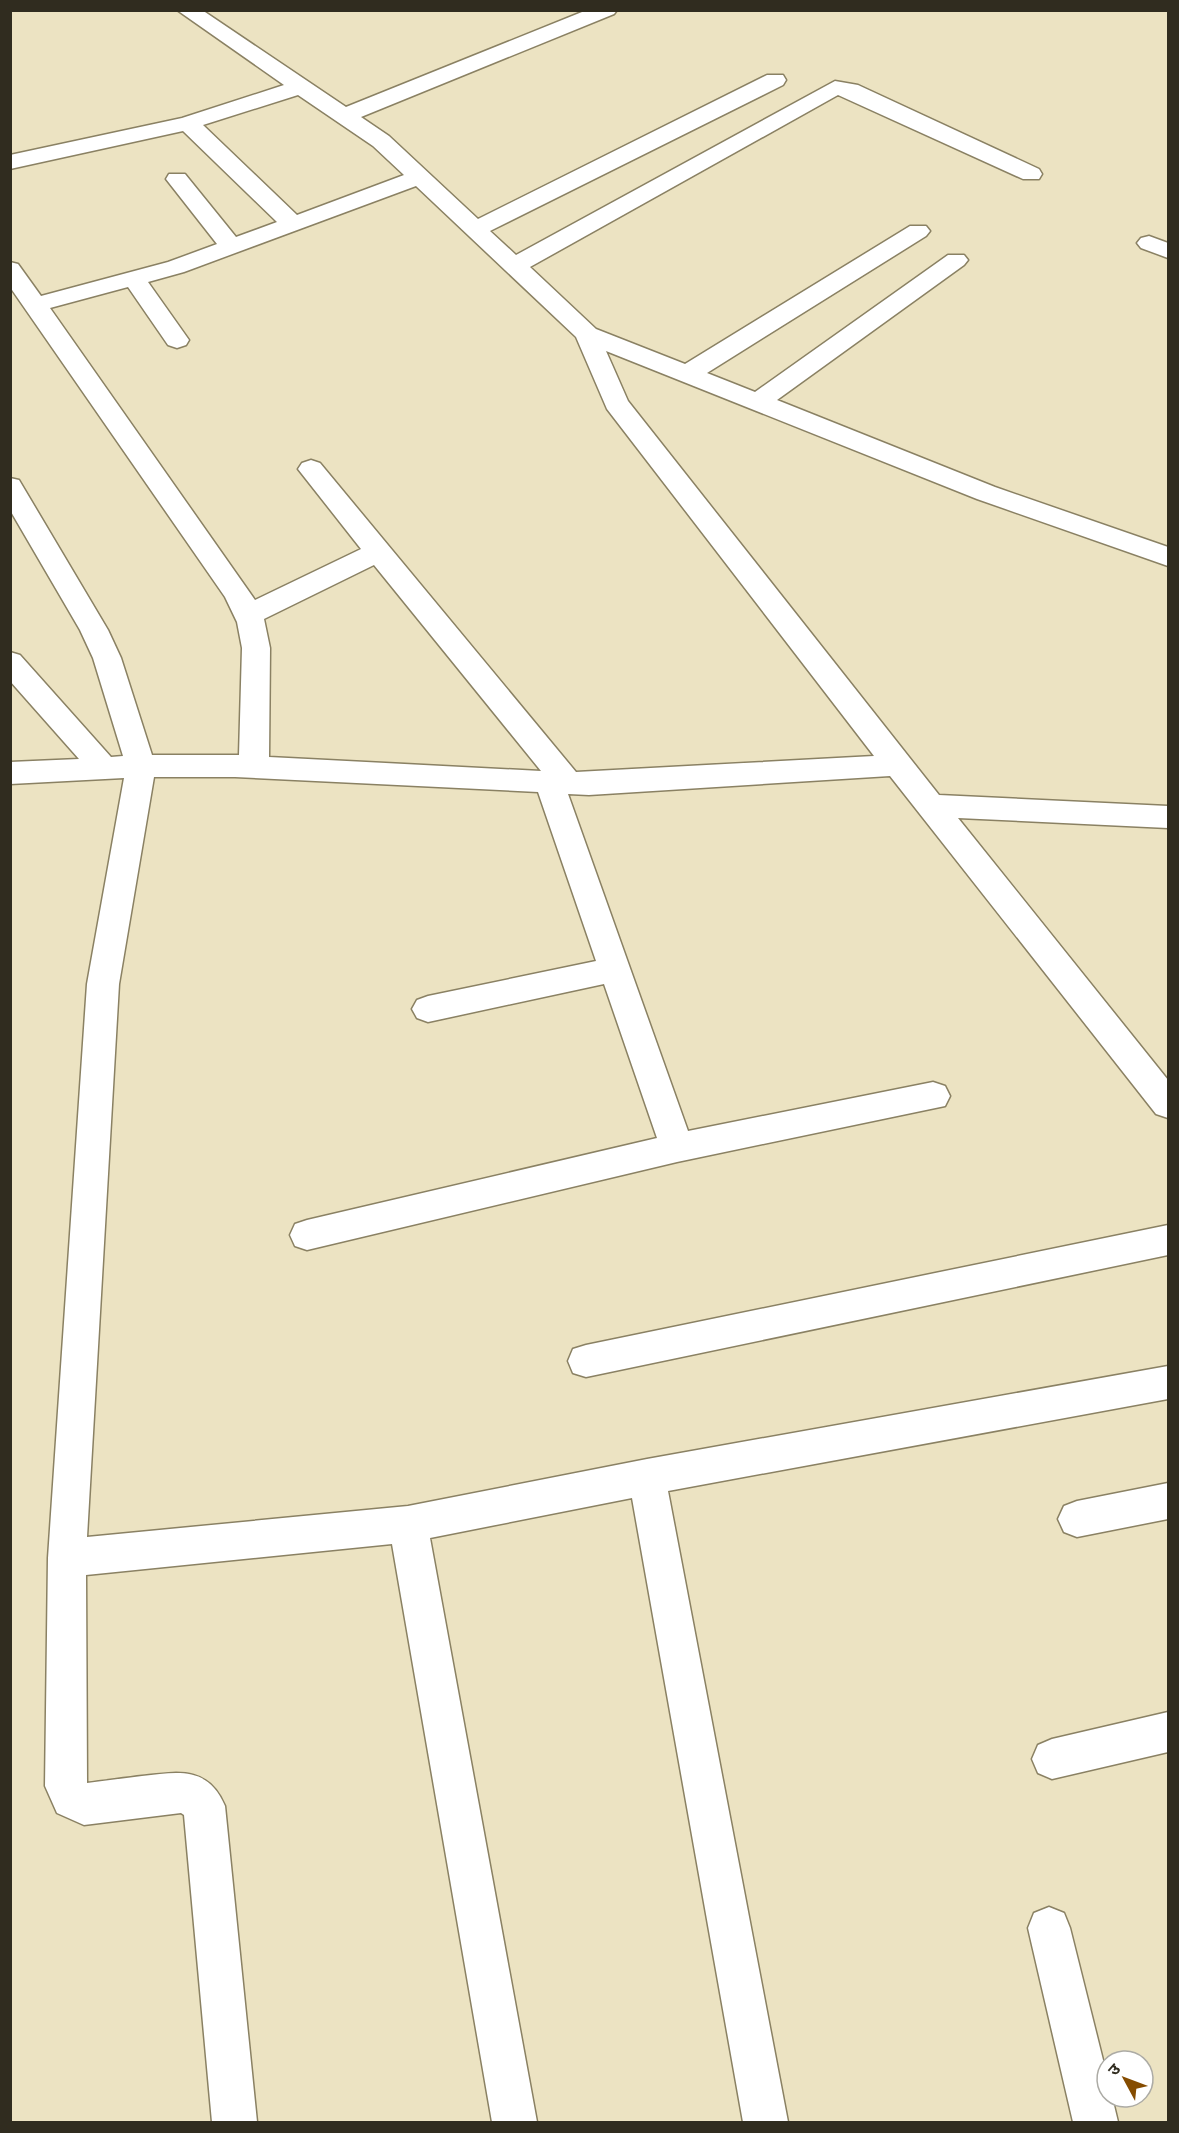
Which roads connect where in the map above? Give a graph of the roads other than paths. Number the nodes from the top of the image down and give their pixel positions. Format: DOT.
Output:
graph roads {
  1 [pos="187,10"];
  2 [pos="607,10"];
  3 [pos="776,80"];
  4 [pos="300,87"];
  5 [pos="344,116"];
  6 [pos="188,123"];
  7 [pos="10,162"];
  8 [pos="1031,174"];
  9 [pos="420,177"];
  10 [pos="177,179"];
  11 [pos="293,224"];
  12 [pos="475,229"];
  13 [pos="918,231"];
  14 [pos="232,247"];
  15 [pos="956,260"];
  16 [pos="514,266"];
  17 [pos="10,269"];
  18 [pos="133,278"];
  19 [pos="38,304"];
  20 [pos="587,334"];
  21 [pos="177,340"];
  22 [pos="687,374"];
  23 [pos="758,402"];
  24 [pos="311,469"];
  25 [pos="10,486"];
  26 [pos="379,551"];
  27 [pos="1168,557"];
  28 [pos="248,615"];
  29 [pos="10,662"];
  30 [pos="898,765"];
  31 [pos="141,766"];
  32 [pos="254,767"];
  33 [pos="104,768"];
  34 [pos="10,773"];
  35 [pos="558,782"];
  36 [pos="931,806"];
  37 [pos="1168,817"];
  38 [pos="615,969"];
  39 [pos="428,1009"];
  40 [pos="933,1096"];
  41 [pos="1168,1104"];
  42 [pos="677,1149"];
  43 [pos="307,1235"];
  44 [pos="1168,1240"];
  45 [pos="586,1361"];
  46 [pos="1168,1382"];
  47 [pos="647,1477"];
  48 [pos="1168,1501"];
  49 [pos="1077,1519"];
  50 [pos="408,1524"];
  51 [pos="67,1558"];
  52 [pos="1168,1732"];
  53 [pos="1052,1759"];
  54 [pos="1049,1928"];
  55 [pos="236,2122"];
  56 [pos="515,2122"];
  57 [pos="766,2122"];
  58 [pos="1096,2122"];
  1 -- 4 [label="street"];
  2 -- 5 [label="street"];
  3 -- 12 [label="street"];
  4 -- 5 [label="street"];
  4 -- 6 [label="street"];
  5 -- 9 [label="street"];
  6 -- 7 [label="street"];
  6 -- 11 [label="street"];
  8 -- 16 [label="street"];
  9 -- 11 [label="street"];
  9 -- 12 [label="street"];
  10 -- 14 [label="street"];
  11 -- 14 [label="street"];
  12 -- 16 [label="street"];
  13 -- 22 [label="street"];
  14 -- 18 [label="street"];
  15 -- 23 [label="street"];
  16 -- 20 [label="street"];
  17 -- 19 [label="street"];
  18 -- 19 [label="street"];
  18 -- 21 [label="street"];
  19 -- 28 [label="street"];
  20 -- 22 [label="street"];
  20 -- 30 [label="street"];
  22 -- 23 [label="street"];
  23 -- 27 [label="street"];
  24 -- 26 [label="street"];
  25 -- 31 [label="street"];
  26 -- 28 [label="street"];
  26 -- 35 [label="street"];
  28 -- 32 [label="street"];
  29 -- 33 [label="street"];
  30 -- 35 [label="street"];
  30 -- 36 [label="street"];
  31 -- 32 [label="street"];
  31 -- 33 [label="street"];
  31 -- 51 [label="street"];
  32 -- 35 [label="street"];
  33 -- 34 [label="street"];
  35 -- 38 [label="street"];
  36 -- 37 [label="street"];
  36 -- 41 [label="street"];
  38 -- 39 [label="street"];
  38 -- 42 [label="street"];
  40 -- 42 [label="street"];
  42 -- 43 [label="street"];
  44 -- 45 [label="street"];
  46 -- 47 [label="street"];
  47 -- 50 [label="street"];
  47 -- 57 [label="street"];
  48 -- 49 [label="street"];
  50 -- 51 [label="street"];
  50 -- 56 [label="street"];
  51 -- 55 [label="street"];
  52 -- 53 [label="street"];
  54 -- 58 [label="street"];
}
